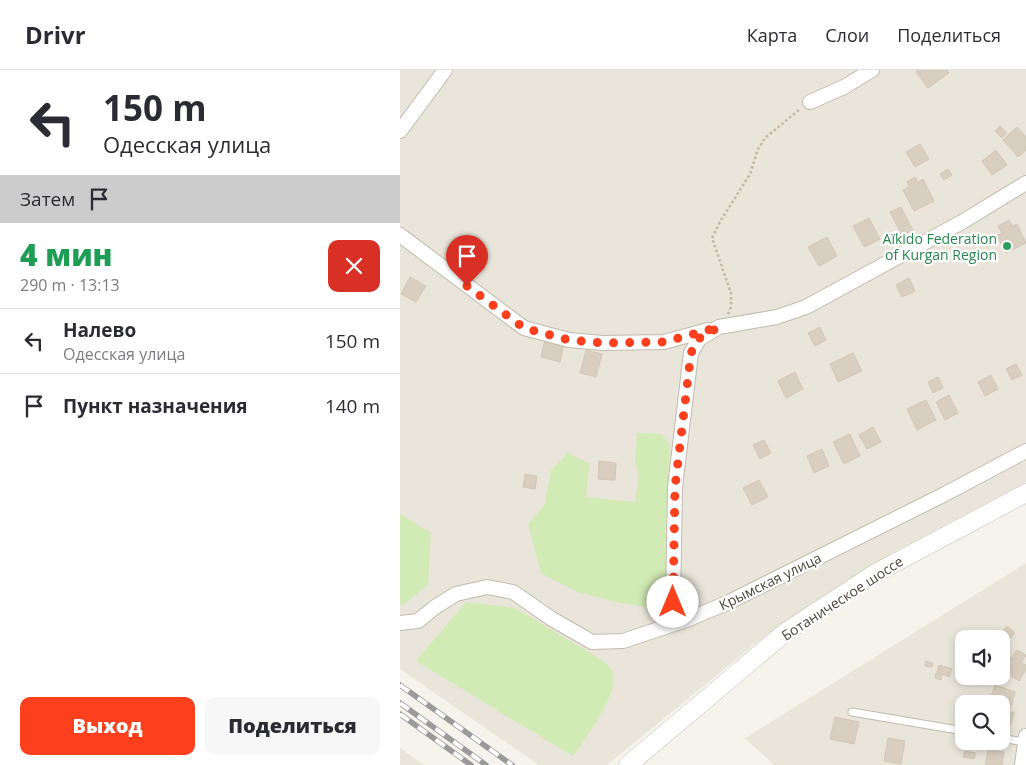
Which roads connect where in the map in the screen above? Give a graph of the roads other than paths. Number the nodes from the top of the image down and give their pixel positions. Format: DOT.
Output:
graph roads {
  1 [pos="444,70"];
  2 [pos="872,70"];
  3 [pos="810,102"];
  4 [pos="400,131"];
  5 [pos="1026,183"];
  6 [pos="400,234"];
  7 [pos="719,327"];
  8 [pos="1026,451"];
  9 [pos="1026,493"];
  10 [pos="689,619"];
  11 [pos="400,623"];
  12 [pos="852,712"];
  13 [pos="955,730"];
  14 [pos="1010,738"];
  15 [pos="1025,739"];
  16 [pos="628,765"];
  17 [pos="1022,765"];
  1 -- 4 [label="street"];
  2 -- 3 [label="street"];
  5 -- 7 [label="street"];
  6 -- 7 [label="street"];
  7 -- 10 [label="street"];
  8 -- 10 [label="street, Крымская улица"];
  9 -- 16 [label="street, Ботаническое шоссе"];
  10 -- 11 [label="street, Крымская улица"];
  12 -- 13 [label="lane"];
  14 -- 15 [label="lane"];
  15 -- 17 [label="street"];
}
